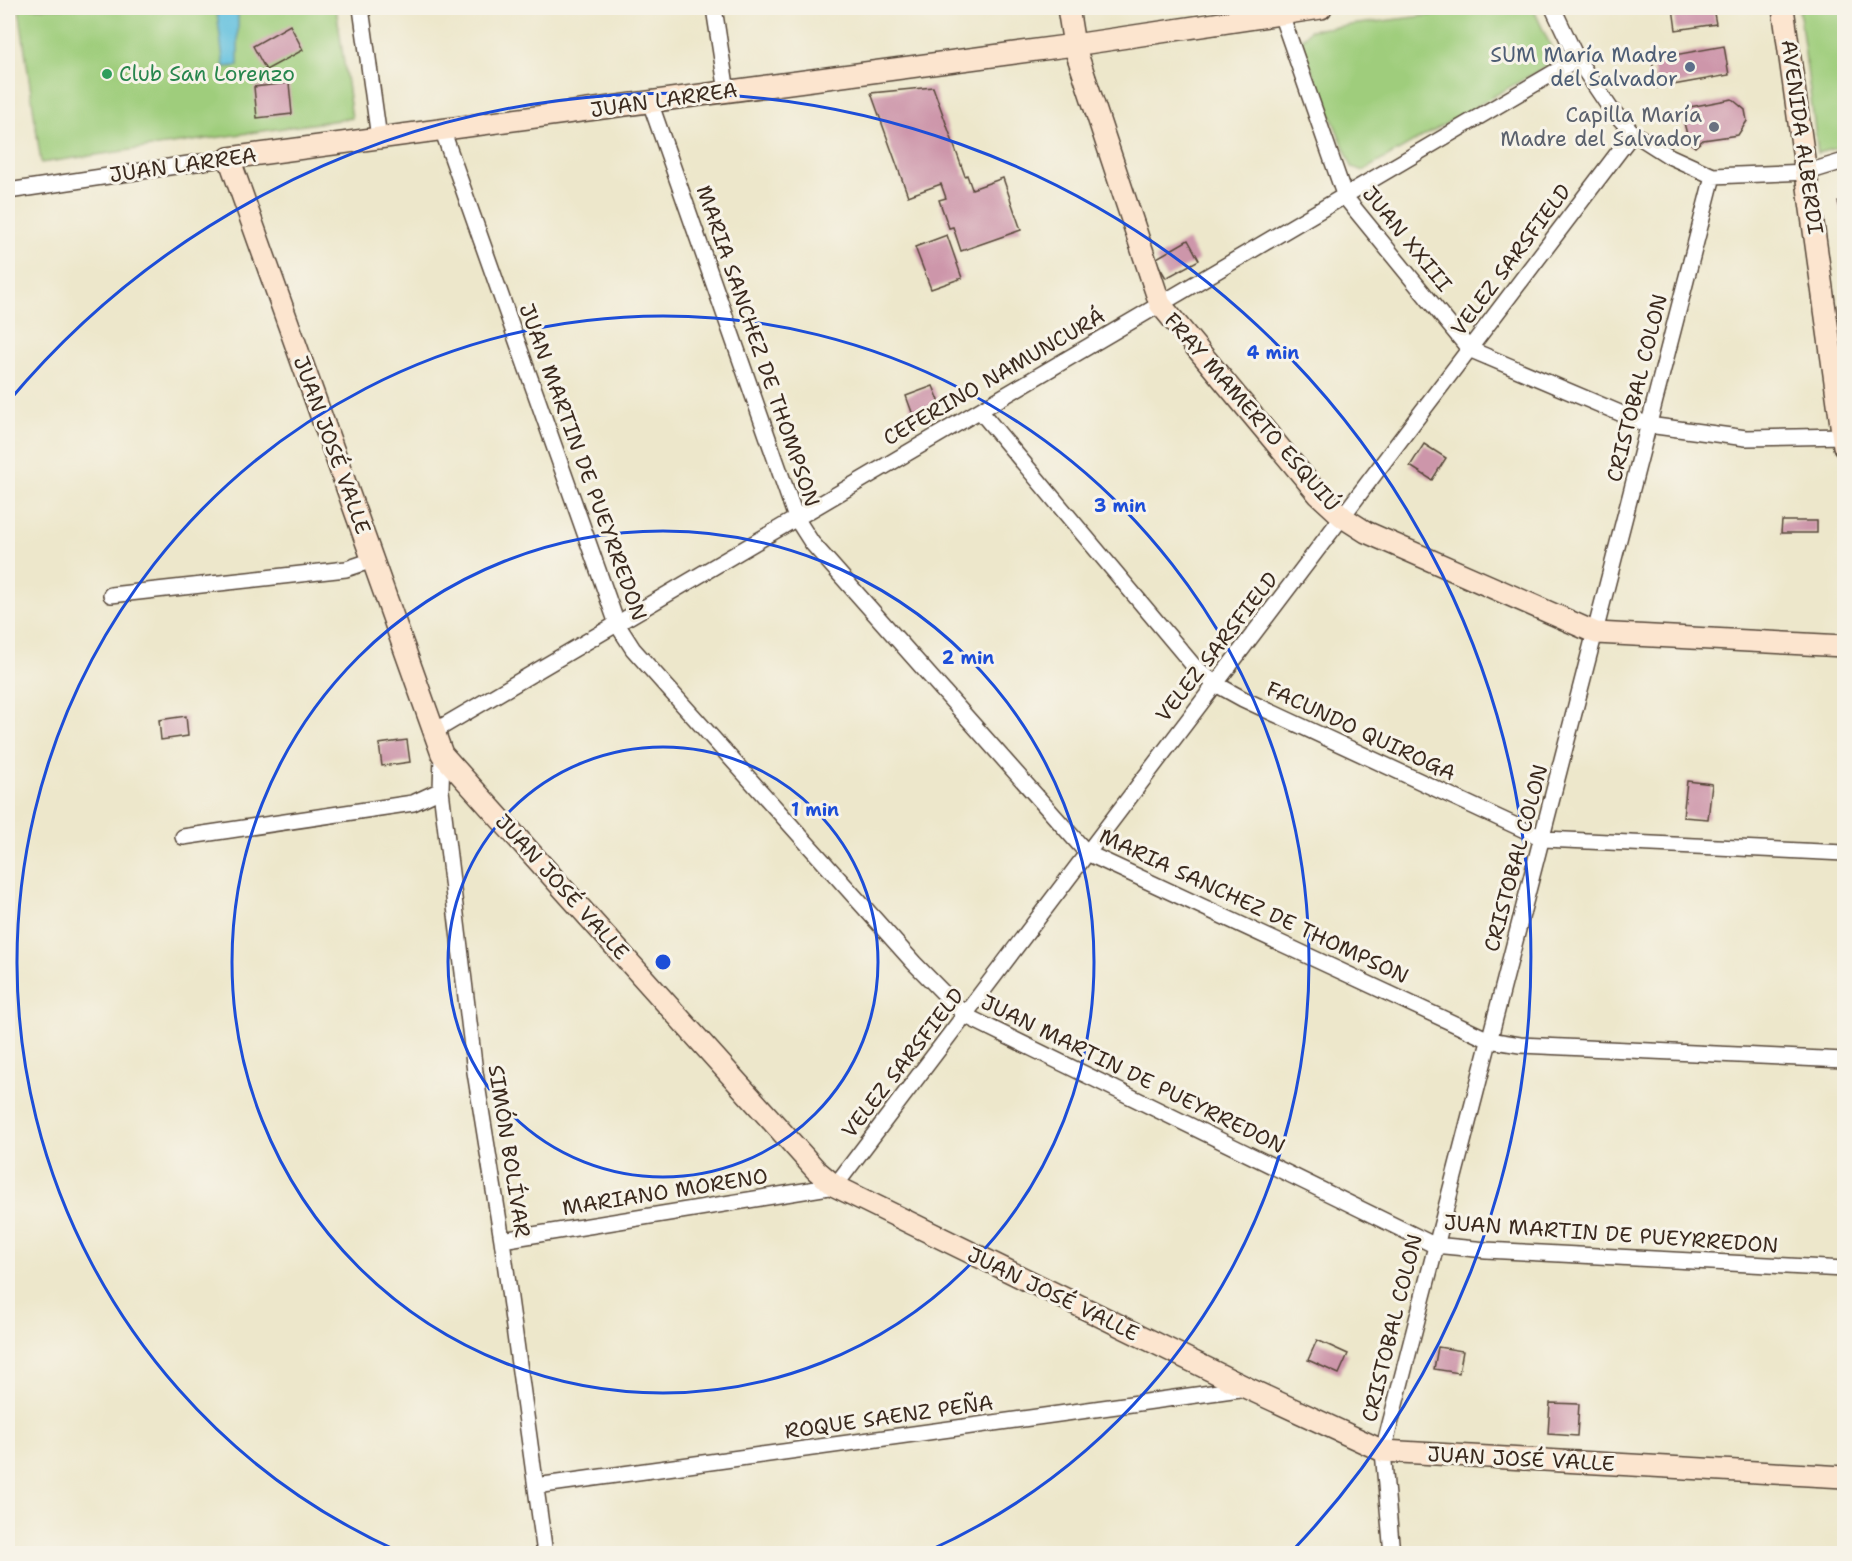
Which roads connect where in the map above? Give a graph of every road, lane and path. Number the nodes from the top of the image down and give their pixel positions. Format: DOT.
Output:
graph roads {
  1 [pos="360,8"];
  2 [pos="714,8"];
  3 [pos="1068,8"];
  4 [pos="1321,8"];
  5 [pos="1552,8"];
  6 [pos="1783,8"];
  7 [pos="1281,14"];
  8 [pos="1074,45"];
  9 [pos="1577,59"];
  10 [pos="727,92"];
  11 [pos="650,102"];
  12 [pos="442,129"];
  13 [pos="1633,133"];
  14 [pos="379,138"];
  15 [pos="230,158"];
  16 [pos="1845,161"];
  17 [pos="1808,172"];
  18 [pos="1713,176"];
  19 [pos="8,191"];
  20 [pos="1345,197"];
  21 [pos="1160,304"];
  22 [pos="1469,350"];
  23 [pos="980,411"];
  24 [pos="1648,425"];
  25 [pos="1844,440"];
  26 [pos="796,518"];
  27 [pos="1344,518"];
  28 [pos="373,560"];
  29 [pos="111,595"];
  30 [pos="616,624"];
  31 [pos="1596,633"];
  32 [pos="1845,646"];
  33 [pos="1214,683"];
  34 [pos="433,732"];
  35 [pos="442,754"];
  36 [pos="441,790"];
  37 [pos="183,837"];
  38 [pos="1544,839"];
  39 [pos="1087,853"];
  40 [pos="1845,853"];
  41 [pos="966,1016"];
  42 [pos="1489,1040"];
  43 [pos="1845,1060"];
  44 [pos="835,1186"];
  45 [pos="502,1240"];
  46 [pos="1434,1245"];
  47 [pos="1845,1269"];
  48 [pos="1247,1388"];
  49 [pos="1383,1451"];
  50 [pos="1845,1477"];
  51 [pos="536,1486"];
  52 [pos="545,1554"];
  53 [pos="1392,1554"];
  1 -- 14 [label="street"];
  2 -- 10 [label="street"];
  3 -- 8 [label="street, FRAY MAMERTO ESQUIÚ"];
  4 -- 7 [label="street, JUAN LARREA"];
  5 -- 9 [label="street"];
  6 -- 17 [label="street, AVENIDA ALBERDI"];
  7 -- 8 [label="street, JUAN LARREA"];
  7 -- 20 [label="street, JUAN XXIII"];
  8 -- 10 [label="street, JUAN LARREA"];
  8 -- 21 [label="street, FRAY MAMERTO ESQUIÚ"];
  9 -- 13 [label="street"];
  9 -- 20 [label="street, CEFERINO NAMUNCURÁ"];
  10 -- 11 [label="street, JUAN LARREA"];
  11 -- 12 [label="street, JUAN LARREA"];
  11 -- 26 [label="street, MARIA SANCHEZ DE THOMPSON"];
  12 -- 14 [label="street, JUAN LARREA"];
  12 -- 30 [label="street, JUAN MARTIN DE PUEYRREDON"];
  13 -- 18 [label="street"];
  13 -- 22 [label="street, VELEZ SARSFIELD"];
  14 -- 15 [label="street, JUAN LARREA"];
  15 -- 19 [label="street, JUAN LARREA"];
  15 -- 28 [label="street, JUAN JOSÉ VALLE"];
  16 -- 17 [label="street"];
  17 -- 18 [label="street"];
  17 -- 25 [label="street, AVENIDA ALBERDI"];
  18 -- 24 [label="street, CRISTOBAL COLON"];
  20 -- 21 [label="street, CEFERINO NAMUNCURÁ"];
  20 -- 22 [label="street, JUAN XXIII"];
  21 -- 23 [label="street, CEFERINO NAMUNCURÁ"];
  21 -- 27 [label="street, FRAY MAMERTO ESQUIÚ"];
  22 -- 24 [label="street, JUAN XXIII"];
  22 -- 27 [label="street, VELEZ SARSFIELD"];
  23 -- 26 [label="street, CEFERINO NAMUNCURÁ"];
  23 -- 33 [label="street, FACUNDO QUIROGA"];
  24 -- 25 [label="street, JUAN XXIII"];
  24 -- 31 [label="street, CRISTOBAL COLON"];
  26 -- 30 [label="street, CEFERINO NAMUNCURÁ"];
  26 -- 39 [label="street, MARIA SANCHEZ DE THOMPSON"];
  27 -- 31 [label="street, FRAY MAMERTO ESQUIÚ"];
  27 -- 33 [label="street, VELEZ SARSFIELD"];
  28 -- 29 [label="street"];
  28 -- 34 [label="street, JUAN JOSÉ VALLE"];
  30 -- 34 [label="street, CEFERINO NAMUNCURÁ"];
  30 -- 41 [label="street, JUAN MARTIN DE PUEYRREDON"];
  31 -- 32 [label="street, FRAY MAMERTO ESQUIÚ"];
  31 -- 38 [label="street, CRISTOBAL COLON"];
  33 -- 38 [label="street, FACUNDO QUIROGA"];
  33 -- 39 [label="street, VELEZ SARSFIELD"];
  34 -- 35 [label="street, JUAN JOSÉ VALLE"];
  35 -- 36 [label="street, SIMÓN BOLÍVAR"];
  35 -- 44 [label="street, JUAN JOSÉ VALLE"];
  36 -- 37 [label="street"];
  36 -- 45 [label="street, SIMÓN BOLÍVAR"];
  38 -- 40 [label="street, FACUNDO QUIROGA"];
  38 -- 42 [label="street, CRISTOBAL COLON"];
  39 -- 41 [label="street, VELEZ SARSFIELD"];
  39 -- 42 [label="street, MARIA SANCHEZ DE THOMPSON"];
  41 -- 44 [label="street, VELEZ SARSFIELD"];
  41 -- 46 [label="street, JUAN MARTIN DE PUEYRREDON"];
  42 -- 43 [label="street, MARIA SANCHEZ DE THOMPSON"];
  42 -- 46 [label="street, CRISTOBAL COLON"];
  44 -- 45 [label="street, MARIANO MORENO"];
  44 -- 48 [label="street, JUAN JOSÉ VALLE"];
  45 -- 51 [label="street, SIMÓN BOLÍVAR"];
  46 -- 47 [label="street, JUAN MARTIN DE PUEYRREDON"];
  46 -- 49 [label="street, CRISTOBAL COLON"];
  48 -- 49 [label="street, JUAN JOSÉ VALLE"];
  48 -- 51 [label="street, ROQUE SAENZ PEÑA"];
  49 -- 50 [label="street, JUAN JOSÉ VALLE"];
  49 -- 53 [label="street, CRISTOBAL COLON"];
  51 -- 52 [label="street, SIMÓN BOLÍVAR"];
}
